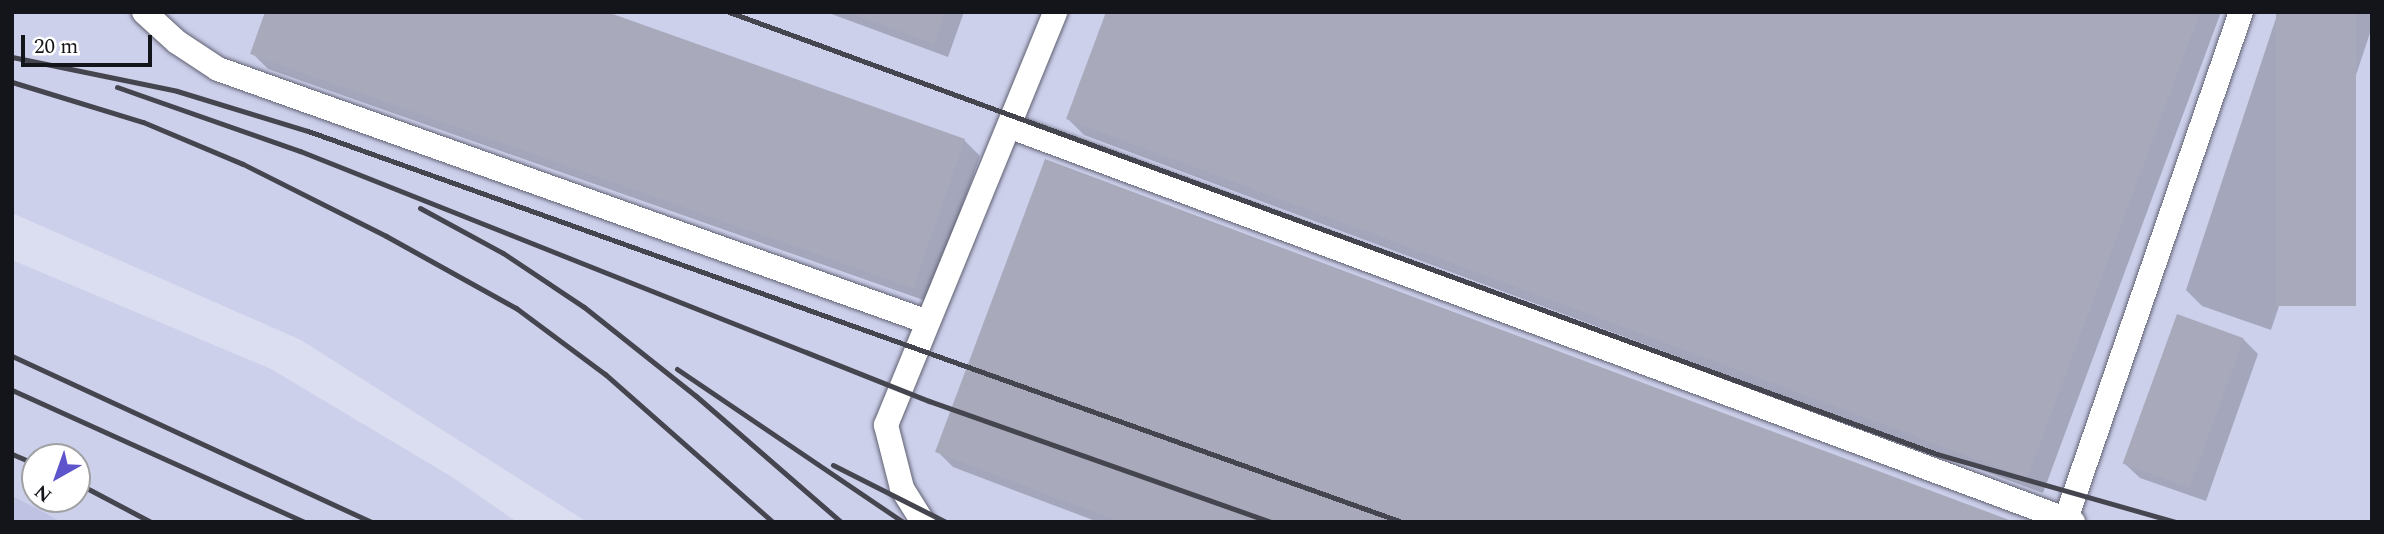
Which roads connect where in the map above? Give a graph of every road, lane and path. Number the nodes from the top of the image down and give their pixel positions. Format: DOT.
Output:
graph roads {
  1 [pos="144,12"];
  2 [pos="1055,12"];
  3 [pos="2241,12"];
  4 [pos="1011,127"];
  5 [pos="925,321"];
  6 [pos="2068,521"];
  7 [pos="923,522"];
  1 -- 5 [label="lane"];
  2 -- 4 [label="lane"];
  3 -- 6 [label="lane"];
  4 -- 5 [label="lane"];
  4 -- 6 [label="lane"];
  5 -- 7 [label="lane"];
}
